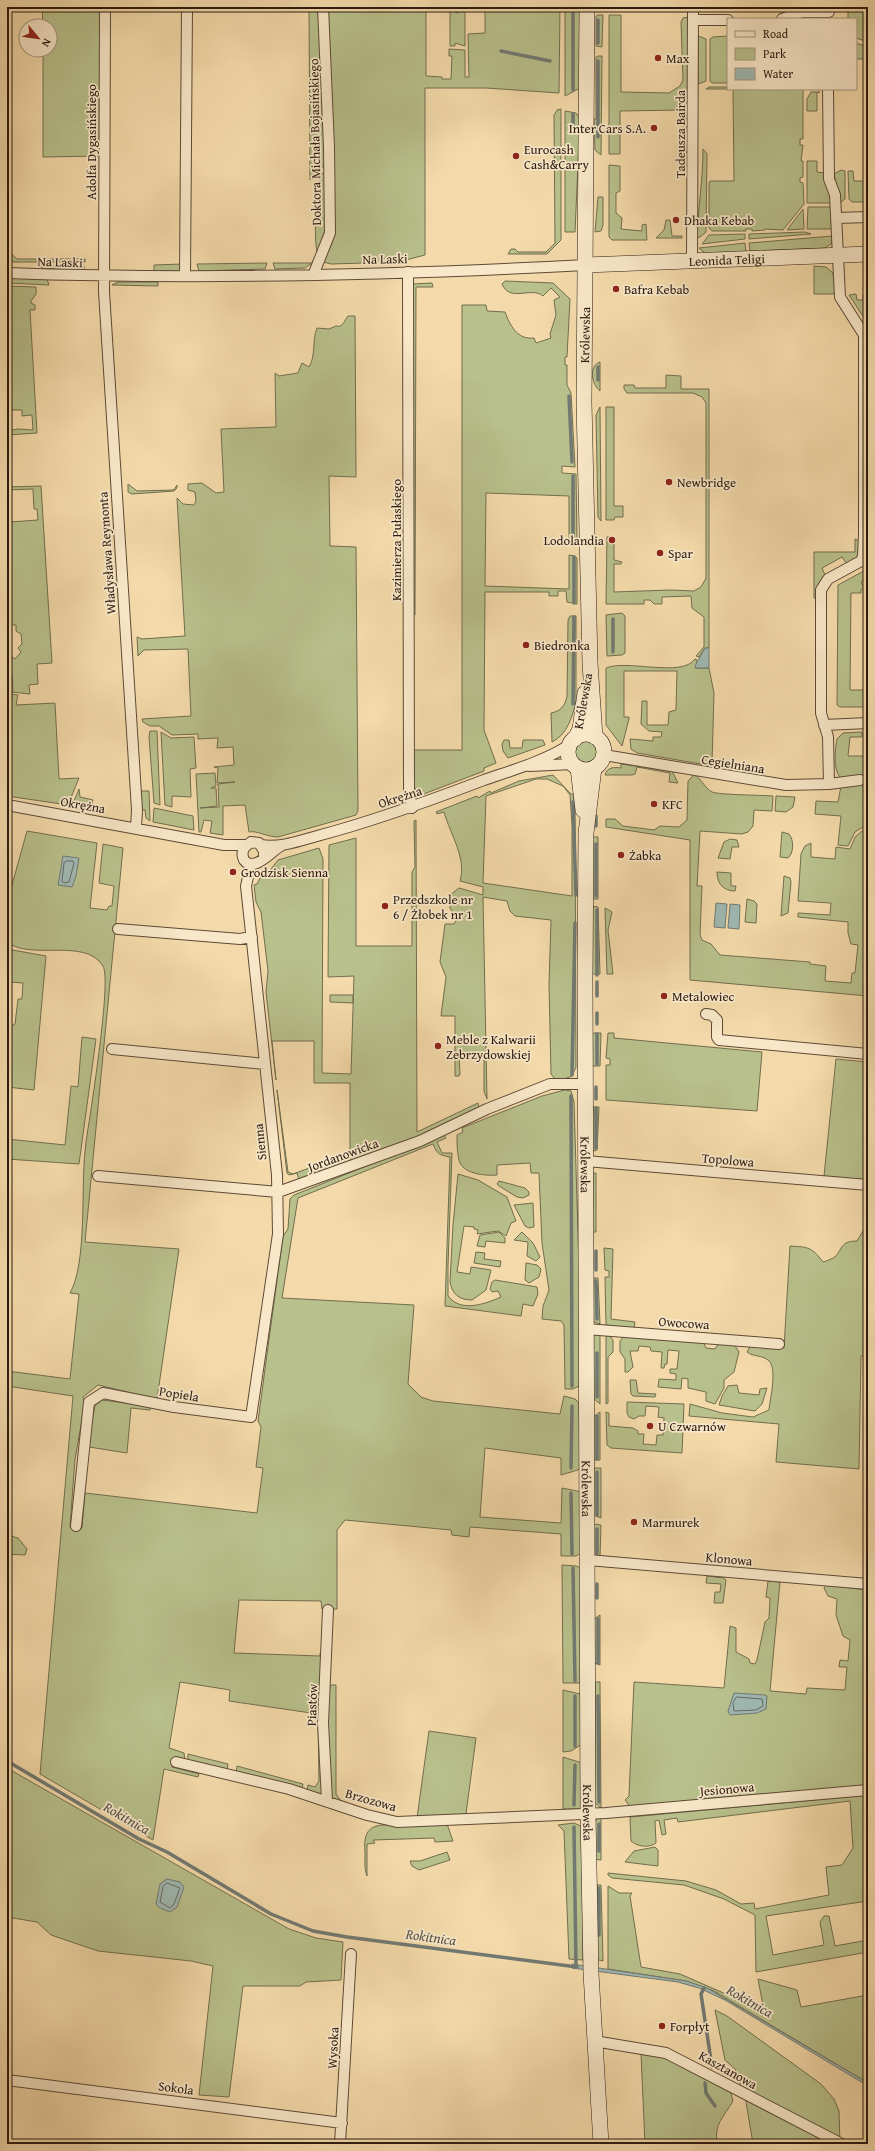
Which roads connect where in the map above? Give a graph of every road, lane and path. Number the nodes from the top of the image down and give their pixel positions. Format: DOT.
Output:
graph roads {
  1 [pos="104,7"];
  2 [pos="187,7"];
  3 [pos="323,7"];
  4 [pos="587,7"];
  5 [pos="693,7"];
  6 [pos="829,13"];
  7 [pos="785,18"];
  8 [pos="694,20"];
  9 [pos="727,20"];
  10 [pos="828,90"];
  11 [pos="868,217"];
  12 [pos="837,218"];
  13 [pos="868,254"];
  14 [pos="838,255"];
  15 [pos="692,262"];
  16 [pos="586,265"];
  17 [pos="408,272"];
  18 [pos="7,273"];
  19 [pos="314,273"];
  20 [pos="105,276"];
  21 [pos="184,276"];
  22 [pos="866,534"];
  23 [pos="590,663"];
  24 [pos="868,723"];
  25 [pos="824,725"];
  26 [pos="595,737"];
  27 [pos="573,741"];
  28 [pos="604,754"];
  29 [pos="575,766"];
  30 [pos="520,767"];
  31 [pos="594,768"];
  32 [pos="860,780"];
  33 [pos="829,784"];
  34 [pos="7,806"];
  35 [pos="412,808"];
  36 [pos="136,828"];
  37 [pos="586,833"];
  38 [pos="285,844"];
  39 [pos="261,845"];
  40 [pos="244,850"];
  41 [pos="264,858"];
  42 [pos="251,864"];
  43 [pos="118,929"];
  44 [pos="252,937"];
  45 [pos="706,1014"];
  46 [pos="112,1049"];
  47 [pos="868,1054"];
  48 [pos="265,1064"];
  49 [pos="586,1084"];
  50 [pos="586,1161"];
  51 [pos="98,1176"];
  52 [pos="868,1185"];
  53 [pos="278,1192"];
  54 [pos="586,1329"];
  55 [pos="779,1344"];
  56 [pos="251,1417"];
  57 [pos="76,1526"];
  58 [pos="588,1560"];
  59 [pos="868,1584"];
  60 [pos="328,1610"];
  61 [pos="176,1762"];
  62 [pos="868,1790"];
  63 [pos="327,1800"];
  64 [pos="588,1814"];
  65 [pos="351,1954"];
  66 [pos="594,2041"];
  67 [pos="7,2080"];
  68 [pos="342,2123"];
  69 [pos="340,2144"];
  70 [pos="601,2144"];
  71 [pos="842,2144"];
  1 -- 20 [label="street, Adolfa Dygasińskiego"];
  2 -- 21 [label="street"];
  3 -- 19 [label="street, Doktora Michała Bojasińskiego"];
  4 -- 16 [label="main road, Królewska"];
  5 -- 8 [label="street, Tadeusza Bairda"];
  6 -- 7 [label="street"];
  8 -- 9 [label="street"];
  8 -- 15 [label="street, Tadeusza Bairda"];
  10 -- 12 [label="street"];
  11 -- 12 [label="street"];
  12 -- 14 [label="street"];
  13 -- 14 [label="main road, Leonida Teligi"];
  14 -- 15 [label="main road, Leonida Teligi"];
  14 -- 22 [label="street"];
  15 -- 16 [label="main road, Leonida Teligi"];
  16 -- 17 [label="street, Na Laski"];
  16 -- 23 [label="main road, Królewska"];
  17 -- 19 [label="street, Na Laski"];
  17 -- 35 [label="street, Kazimierza Pułaskiego"];
  18 -- 20 [label="street, Na Laski"];
  19 -- 21 [label="street, Na Laski"];
  20 -- 21 [label="street, Na Laski"];
  20 -- 36 [label="street, Władysława Reymonta"];
  22 -- 25 [label="street"];
  23 -- 26 [label="main road, Królewska"];
  23 -- 27 [label="main road, Królewska"];
  24 -- 25 [label="street"];
  25 -- 33 [label="street"];
  26 -- 27 [label="main road"];
  26 -- 28 [label="main road"];
  27 -- 29 [label="main road"];
  27 -- 30 [label="street, Okrężna"];
  28 -- 31 [label="main road"];
  28 -- 33 [label="street, Cegielniana"];
  29 -- 30 [label="street, Okrężna"];
  29 -- 31 [label="main road"];
  29 -- 37 [label="main road, Królewska"];
  30 -- 35 [label="street, Okrężna"];
  31 -- 37 [label="main road, Królewska"];
  32 -- 33 [label="street, Cegielniana"];
  34 -- 36 [label="street, Okrężna"];
  35 -- 38 [label="street, Okrężna"];
  36 -- 40 [label="street, Okrężna"];
  37 -- 49 [label="main road, Królewska"];
  38 -- 39 [label="street, Okrężna"];
  38 -- 41 [label="street, Okrężna"];
  39 -- 40 [label="street"];
  39 -- 41 [label="street"];
  40 -- 42 [label="street"];
  41 -- 42 [label="street"];
  42 -- 44 [label="street, Sienna"];
  43 -- 44 [label="street"];
  44 -- 48 [label="street, Sienna"];
  45 -- 47 [label="street"];
  46 -- 48 [label="street"];
  48 -- 53 [label="street, Sienna"];
  49 -- 50 [label="main road, Królewska"];
  49 -- 53 [label="street, Jordanowicka"];
  50 -- 52 [label="street, Topolowa"];
  50 -- 54 [label="main road, Królewska"];
  51 -- 53 [label="street, Jordanowicka"];
  53 -- 56 [label="street, Sienna"];
  54 -- 55 [label="street, Owocowa"];
  54 -- 58 [label="main road, Królewska"];
  56 -- 57 [label="street, Popiela"];
  58 -- 59 [label="street, Klonowa"];
  58 -- 64 [label="main road, Królewska"];
  60 -- 63 [label="street, Piastów"];
  61 -- 63 [label="street, Brzozowa"];
  62 -- 64 [label="street, Jesionowa"];
  63 -- 64 [label="street, Brzozowa"];
  64 -- 66 [label="main road, Królewska"];
  65 -- 68 [label="street, Wysoka"];
  66 -- 70 [label="main road, Królewska"];
  66 -- 71 [label="street, Kasztanowa"];
  67 -- 68 [label="street, Sokola"];
  68 -- 69 [label="street, Wysoka"];
}
